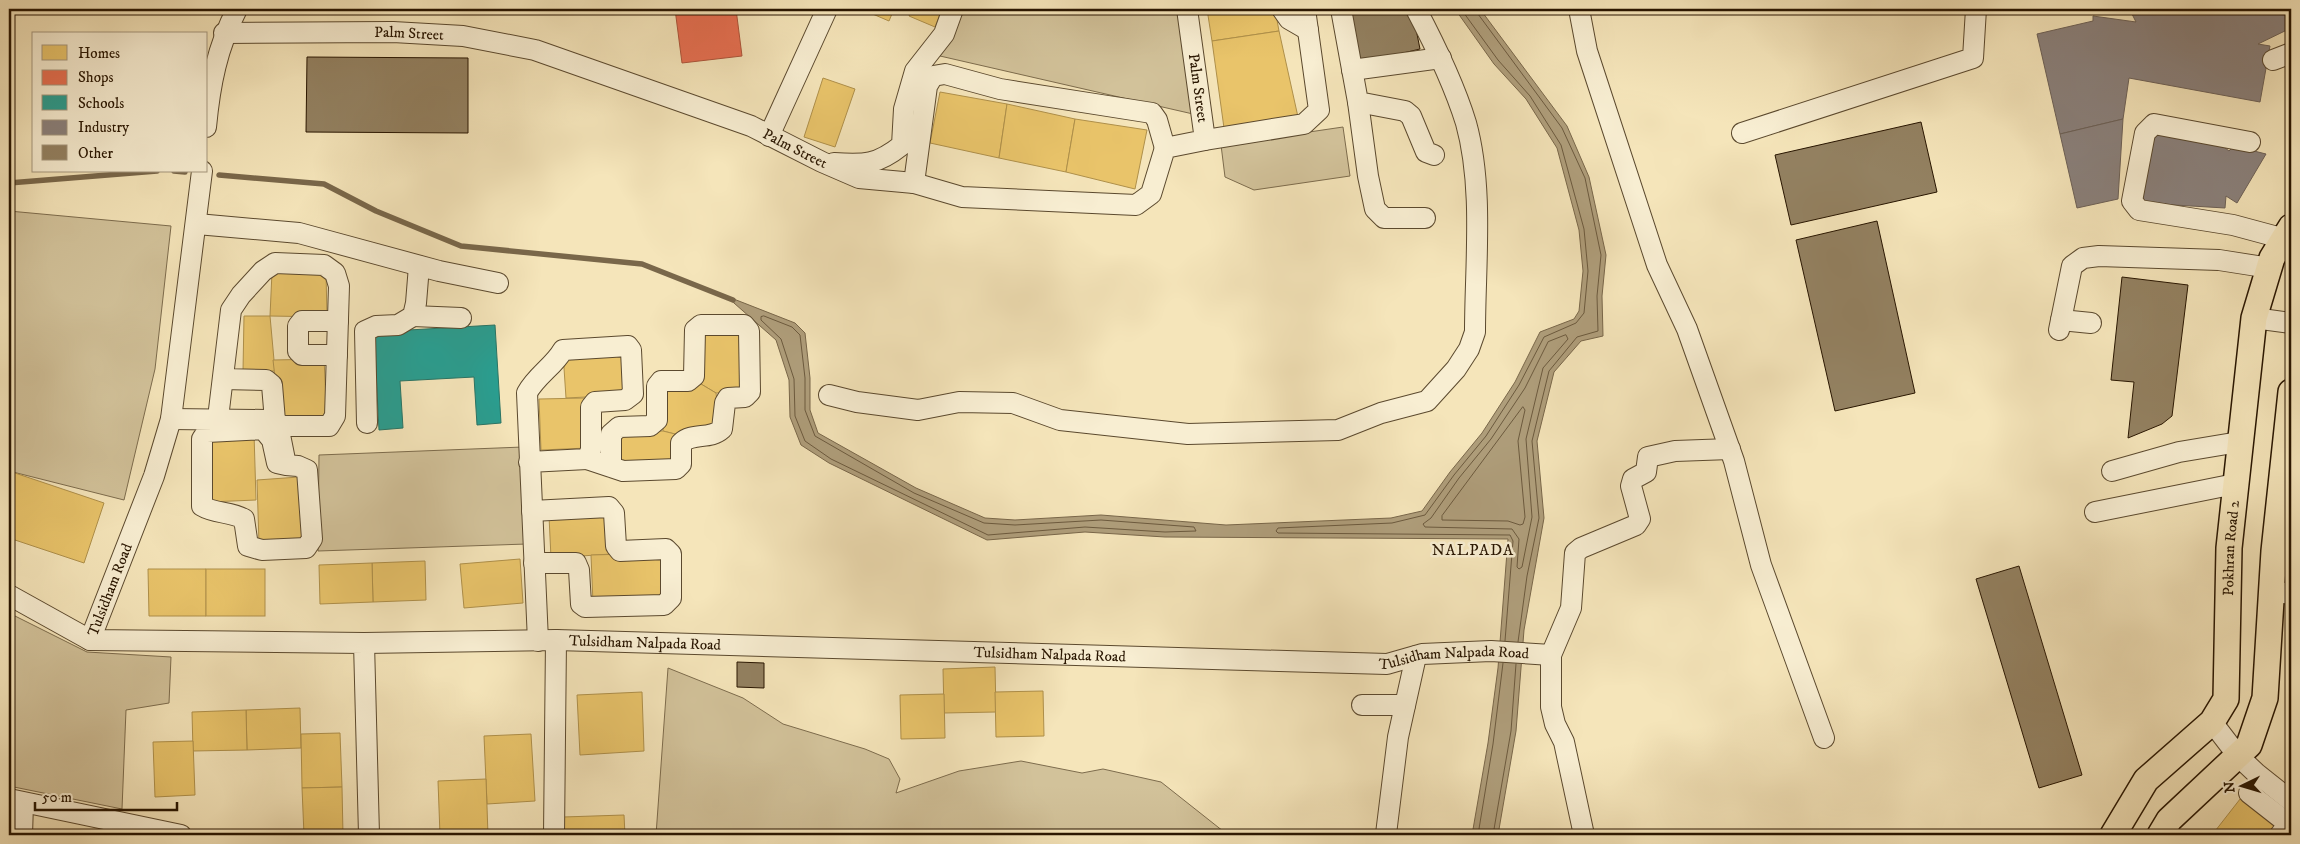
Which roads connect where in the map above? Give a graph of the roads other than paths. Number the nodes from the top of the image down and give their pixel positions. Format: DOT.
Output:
graph roads {
  1 [pos="237,9"];
  2 [pos="827,9"];
  3 [pos="953,9"];
  4 [pos="1187,9"];
  5 [pos="1282,9"];
  6 [pos="1305,9"];
  7 [pos="1341,9"];
  8 [pos="1416,9"];
  9 [pos="1579,9"];
  10 [pos="1976,9"];
  11 [pos="1308,30"];
  12 [pos="224,34"];
  13 [pos="1441,58"];
  14 [pos="1352,70"];
  15 [pos="1358,102"];
  16 [pos="208,105"];
  17 [pos="1742,133"];
  18 [pos="769,136"];
  19 [pos="1205,140"];
  20 [pos="2250,142"];
  21 [pos="1165,148"];
  22 [pos="1434,154"];
  23 [pos="822,162"];
  24 [pos="202,172"];
  25 [pos="914,183"];
  26 [pos="1425,218"];
  27 [pos="197,224"];
  28 [pos="2288,233"];
  29 [pos="419,266"];
  30 [pos="2270,268"];
  31 [pos="498,283"];
  32 [pos="413,316"];
  33 [pos="461,318"];
  34 [pos="2254,318"];
  35 [pos="338,321"];
  36 [pos="2291,322"];
  37 [pos="2091,323"];
  38 [pos="337,355"];
  39 [pos="223,379"];
  40 [pos="2291,392"];
  41 [pos="829,395"];
  42 [pos="218,418"];
  43 [pos="171,419"];
  44 [pos="367,423"];
  45 [pos="2240,442"];
  46 [pos="1730,449"];
  47 [pos="587,459"];
  48 [pos="529,462"];
  49 [pos="286,465"];
  50 [pos="611,467"];
  51 [pos="2112,471"];
  52 [pos="2235,484"];
  53 [pos="532,512"];
  54 [pos="2095,512"];
  55 [pos="2282,552"];
  56 [pos="534,563"];
  57 [pos="2281,592"];
  58 [pos="9,595"];
  59 [pos="90,640"];
  60 [pos="547,641"];
  61 [pos="364,643"];
  62 [pos="1550,655"];
  63 [pos="1416,656"];
  64 [pos="1362,705"];
  65 [pos="1405,705"];
  66 [pos="2212,722"];
  67 [pos="1824,738"];
  68 [pos="2238,756"];
  69 [pos="2249,793"];
  70 [pos="2291,800"];
  71 [pos="16,801"];
  72 [pos="130,831"];
  73 [pos="1386,834"];
  74 [pos="22,835"];
  75 [pos="181,835"];
  76 [pos="369,835"];
  77 [pos="554,835"];
  78 [pos="1584,835"];
  79 [pos="2113,835"];
  80 [pos="2160,835"];
  81 [pos="2280,835"];
  1 -- 12 [label="street"];
  2 -- 18 [label="street"];
  3 -- 23 [label="street"];
  4 -- 19 [label="street, Palm Street"];
  5 -- 11 [label="street"];
  6 -- 11 [label="street"];
  7 -- 14 [label="street"];
  8 -- 13 [label="street"];
  9 -- 46 [label="street"];
  10 -- 17 [label="street"];
  11 -- 19 [label="street"];
  12 -- 16 [label="street"];
  12 -- 18 [label="street, Palm Street"];
  13 -- 14 [label="street"];
  13 -- 41 [label="street"];
  14 -- 15 [label="street"];
  15 -- 22 [label="street"];
  15 -- 26 [label="street"];
  18 -- 23 [label="street, Palm Street"];
  19 -- 21 [label="street, Palm Street"];
  20 -- 28 [label="street"];
  21 -- 25 [label="street, Palm Street"];
  21 -- 25 [label="street"];
  23 -- 25 [label="street, Palm Street"];
  24 -- 27 [label="street, Tulsidham Road"];
  27 -- 29 [label="street"];
  27 -- 43 [label="street, Tulsidham Road"];
  28 -- 30 [label="main road, Pokhran Road 2"];
  29 -- 31 [label="street"];
  29 -- 32 [label="street"];
  30 -- 34 [label="main road, Pokhran Road 2"];
  30 -- 37 [label="street"];
  32 -- 33 [label="street"];
  32 -- 44 [label="street"];
  34 -- 36 [label="street"];
  34 -- 45 [label="main road, Pokhran Road 2"];
  35 -- 38 [label="street"];
  35 -- 38 [label="street"];
  35 -- 39 [label="street"];
  38 -- 39 [label="street"];
  39 -- 42 [label="street"];
  40 -- 55 [label="main road"];
  42 -- 43 [label="street"];
  42 -- 49 [label="street"];
  43 -- 59 [label="street, Tulsidham Road"];
  45 -- 51 [label="street"];
  45 -- 52 [label="main road, Pokhran Road 2"];
  46 -- 62 [label="street"];
  46 -- 67 [label="street"];
  47 -- 48 [label="street"];
  47 -- 48 [label="street"];
  47 -- 50 [label="street"];
  48 -- 53 [label="street"];
  49 -- 49 [label="street"];
  50 -- 50 [label="street"];
  52 -- 54 [label="street"];
  52 -- 66 [label="main road, Pokhran Road 2"];
  53 -- 56 [label="street"];
  53 -- 56 [label="street"];
  55 -- 57 [label="main road"];
  56 -- 60 [label="street"];
  57 -- 68 [label="main road"];
  58 -- 59 [label="street"];
  59 -- 61 [label="street, Tulsidham Road"];
  60 -- 61 [label="street, Tulsidham Nalpada Road"];
  60 -- 63 [label="street, Tulsidham Nalpada Road"];
  60 -- 77 [label="street"];
  61 -- 76 [label="street"];
  62 -- 63 [label="street, Tulsidham Nalpada Road"];
  62 -- 78 [label="street, Tulsidham Nalpada Road"];
  63 -- 65 [label="street"];
  64 -- 65 [label="street"];
  65 -- 73 [label="street"];
  66 -- 68 [label="street"];
  66 -- 79 [label="main road, Pokhran Road 2"];
  68 -- 70 [label="street"];
  68 -- 80 [label="main road"];
  69 -- 81 [label="street"];
  71 -- 72 [label="street"];
  71 -- 74 [label="street"];
  72 -- 75 [label="street"];
}
